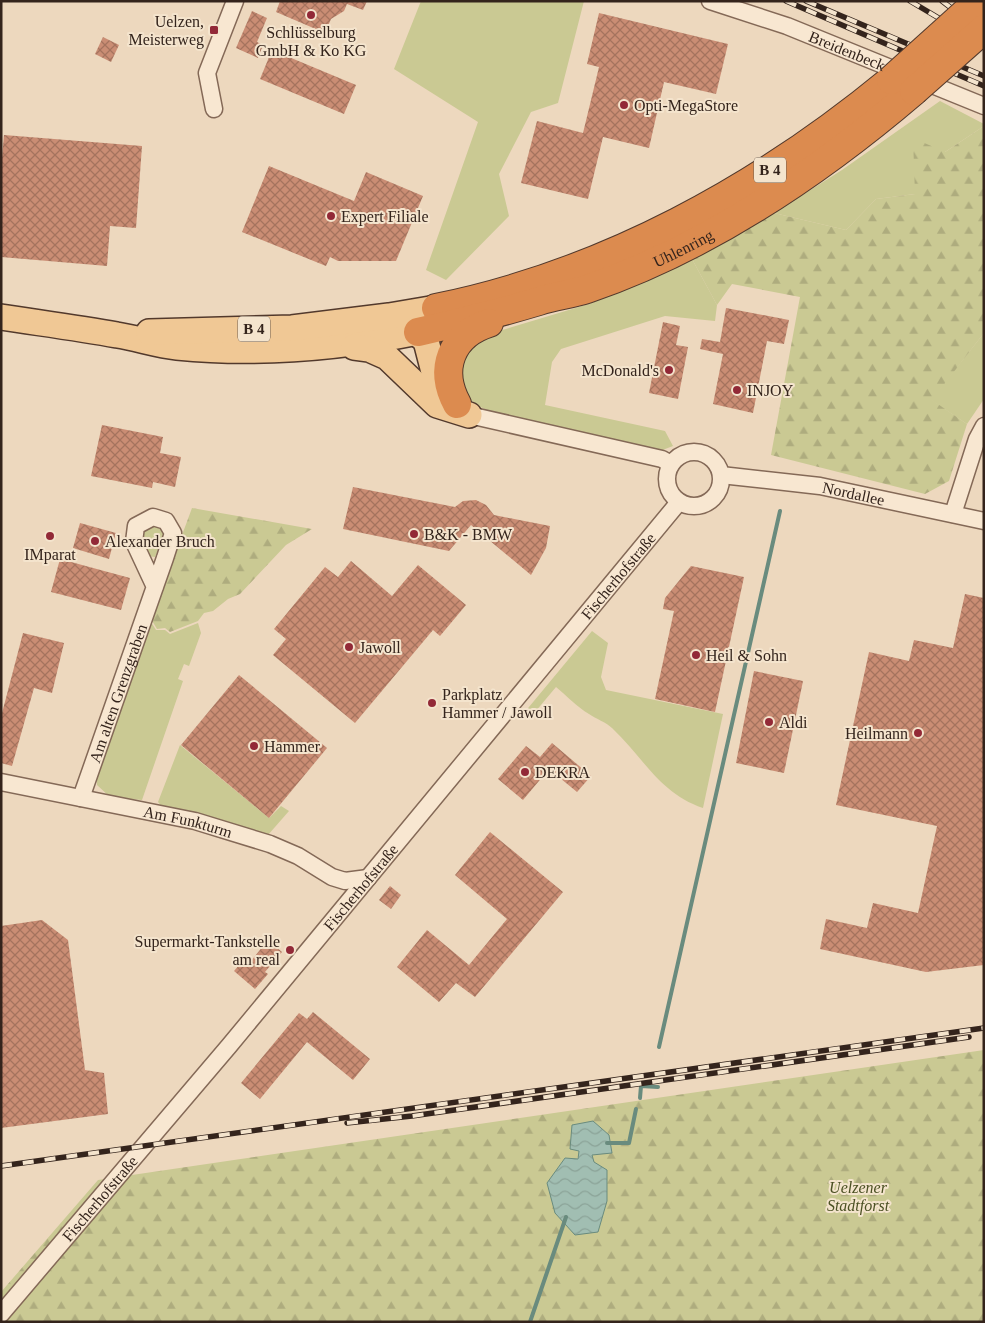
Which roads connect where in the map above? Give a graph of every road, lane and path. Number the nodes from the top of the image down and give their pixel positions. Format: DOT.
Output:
graph roads {
  1 [pos="235,1"];
  2 [pos="710,1"];
  3 [pos="979,12"];
  4 [pos="902,86"];
  5 [pos="984,106"];
  6 [pos="214,109"];
  7 [pos="587,289"];
  8 [pos="436,308"];
  9 [pos="389,316"];
  10 [pos="1,317"];
  11 [pos="418,332"];
  12 [pos="119,335"];
  13 [pos="340,345"];
  14 [pos="420,386"];
  15 [pos="462,410"];
  16 [pos="984,426"];
  17 [pos="672,464"];
  18 [pos="721,475"];
  19 [pos="679,502"];
  20 [pos="953,514"];
  21 [pos="984,521"];
  22 [pos="155,587"];
  23 [pos="1,782"];
  24 [pos="81,798"];
  25 [pos="368,878"];
  26 [pos="1,1314"];
  1 -- 6 [label="street"];
  2 -- 5 [label="street, Breidenbeck"];
  3 -- 4 [label="highway, B 4, bridge"];
  4 -- 7 [label="highway, Uhlenring / B 4"];
  4 -- 8 [label="highway, Uhlenring / B 4"];
  7 -- 11 [label="highway, Uhlenring / B 4"];
  7 -- 15 [label="highway"];
  8 -- 9 [label="main road, B 4"];
  8 -- 11 [label="main road"];
  9 -- 11 [label="main road"];
  9 -- 12 [label="main road, B 4"];
  10 -- 12 [label="main road, B 4"];
  11 -- 13 [label="main road, B 4"];
  11 -- 14 [label="main road"];
  11 -- 15 [label="main road"];
  12 -- 13 [label="main road, B 4"];
  13 -- 14 [label="main road"];
  14 -- 15 [label="main road"];
  15 -- 17 [label="street"];
  16 -- 20 [label="street"];
  17 -- 18 [label="street"];
  17 -- 19 [label="street"];
  18 -- 19 [label="street"];
  18 -- 20 [label="street, Nordallee"];
  19 -- 25 [label="street, Fischerhofstraße"];
  20 -- 21 [label="street, Nordallee"];
  22 -- 24 [label="street, Am alten Grenzgraben"];
  23 -- 24 [label="street, Am Funkturm"];
  24 -- 25 [label="street, Am Funkturm"];
  25 -- 26 [label="street, Fischerhofstraße"];
}
